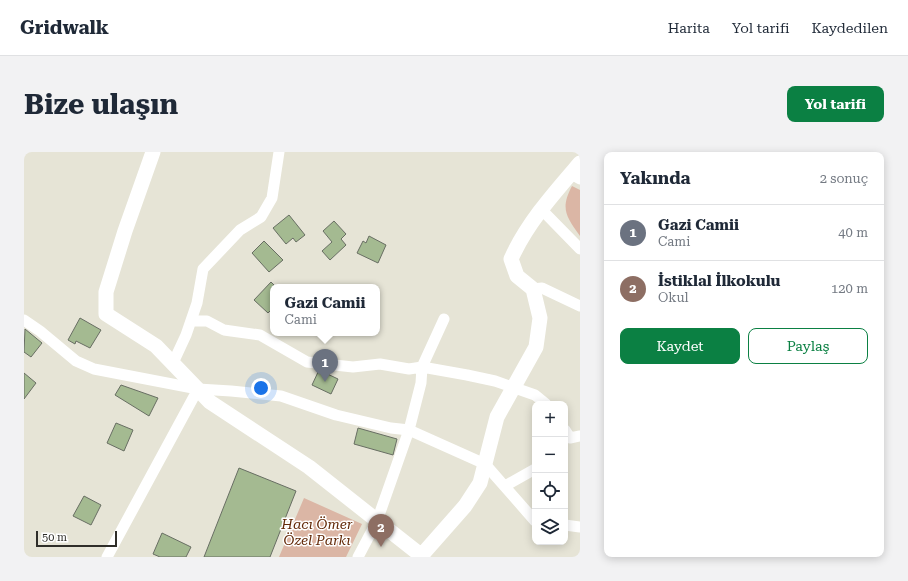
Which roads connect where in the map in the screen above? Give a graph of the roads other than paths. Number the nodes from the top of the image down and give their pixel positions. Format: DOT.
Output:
graph roads {
  1 [pos="153,152"];
  2 [pos="279,152"];
  3 [pos="577,172"];
  4 [pos="542,210"];
  5 [pos="580,249"];
  6 [pos="533,289"];
  7 [pos="580,306"];
  8 [pos="444,319"];
  9 [pos="24,320"];
  10 [pos="191,322"];
  11 [pos="173,363"];
  12 [pos="422,367"];
  13 [pos="513,387"];
  14 [pos="198,389"];
  15 [pos="542,401"];
  16 [pos="410,430"];
  17 [pos="485,464"];
  18 [pos="532,471"];
  19 [pos="505,486"];
  20 [pos="532,518"];
  21 [pos="377,521"];
  22 [pos="568,525"];
  23 [pos="580,527"];
  24 [pos="422,556"];
  25 [pos="108,557"];
  26 [pos="358,557"];
  1 -- 11 [label="street"];
  2 -- 10 [label="street"];
  3 -- 4 [label="street"];
  4 -- 5 [label="street"];
  4 -- 6 [label="street"];
  6 -- 7 [label="street"];
  6 -- 13 [label="street"];
  8 -- 12 [label="street"];
  9 -- 14 [label="street"];
  10 -- 11 [label="street"];
  10 -- 12 [label="street"];
  11 -- 14 [label="street"];
  12 -- 13 [label="street"];
  12 -- 16 [label="street"];
  13 -- 15 [label="street"];
  13 -- 17 [label="street"];
  14 -- 16 [label="street"];
  14 -- 21 [label="street"];
  14 -- 25 [label="street"];
  16 -- 17 [label="street"];
  16 -- 21 [label="street"];
  17 -- 19 [label="street"];
  17 -- 24 [label="street"];
  18 -- 19 [label="street"];
  19 -- 20 [label="street"];
  21 -- 24 [label="street"];
  21 -- 26 [label="street"];
  22 -- 23 [label="street"];
}
